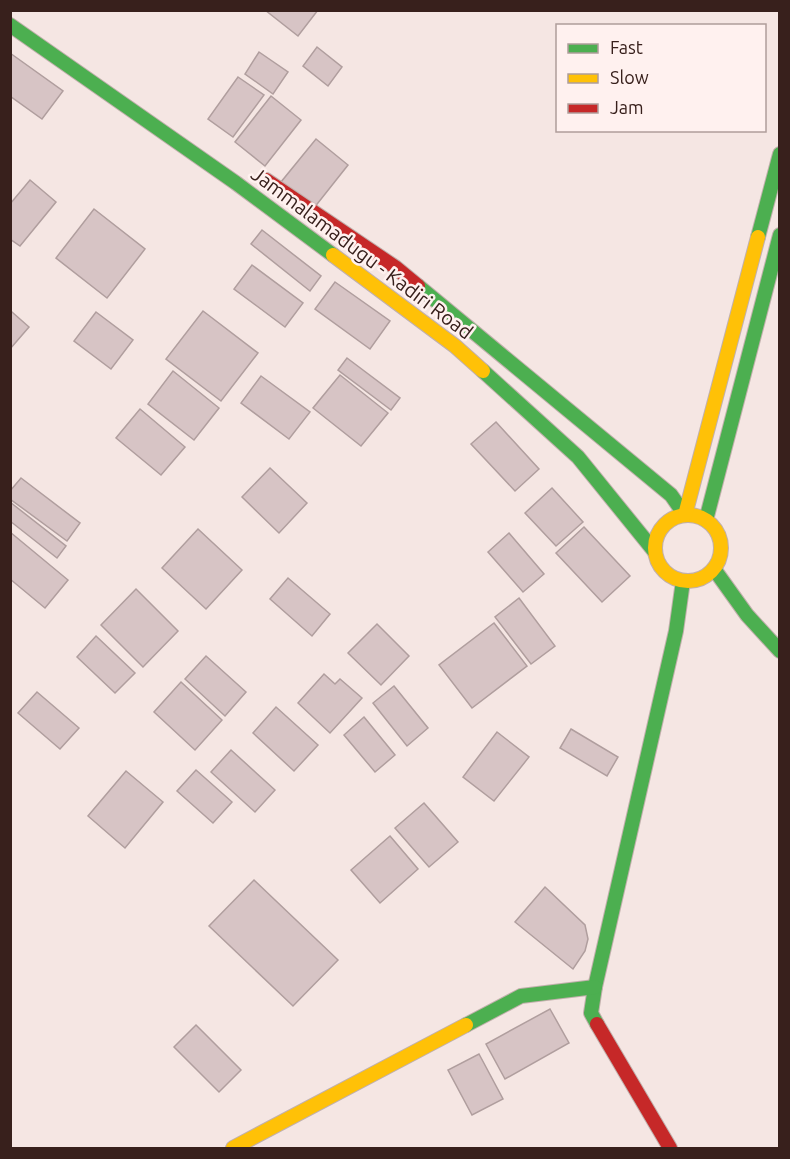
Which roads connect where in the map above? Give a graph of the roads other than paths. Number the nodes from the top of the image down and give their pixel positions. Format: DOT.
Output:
graph roads {
  1 [pos="10,26"];
  2 [pos="780,154"];
  3 [pos="256,173"];
  4 [pos="780,235"];
  5 [pos="685,515"];
  6 [pos="706,520"];
  7 [pos="655,552"];
  8 [pos="714,569"];
  9 [pos="683,581"];
  10 [pos="780,651"];
  11 [pos="595,987"];
  12 [pos="233,1149"];
  13 [pos="670,1149"];
  1 -- 7 [label="main road, Jammalamadugu - Kadiri Road"];
  2 -- 5 [label="main road"];
  3 -- 5 [label="main road, Jammalamadugu - Kadiri Road"];
  4 -- 6 [label="main road"];
  5 -- 6 [label="main road"];
  5 -- 7 [label="main road"];
  6 -- 8 [label="main road"];
  7 -- 9 [label="main road, Jammalamadugu - Kadiri Road"];
  8 -- 9 [label="main road"];
  8 -- 10 [label="main road"];
  9 -- 11 [label="main road"];
  11 -- 12 [label="main road"];
  11 -- 13 [label="main road"];
}
